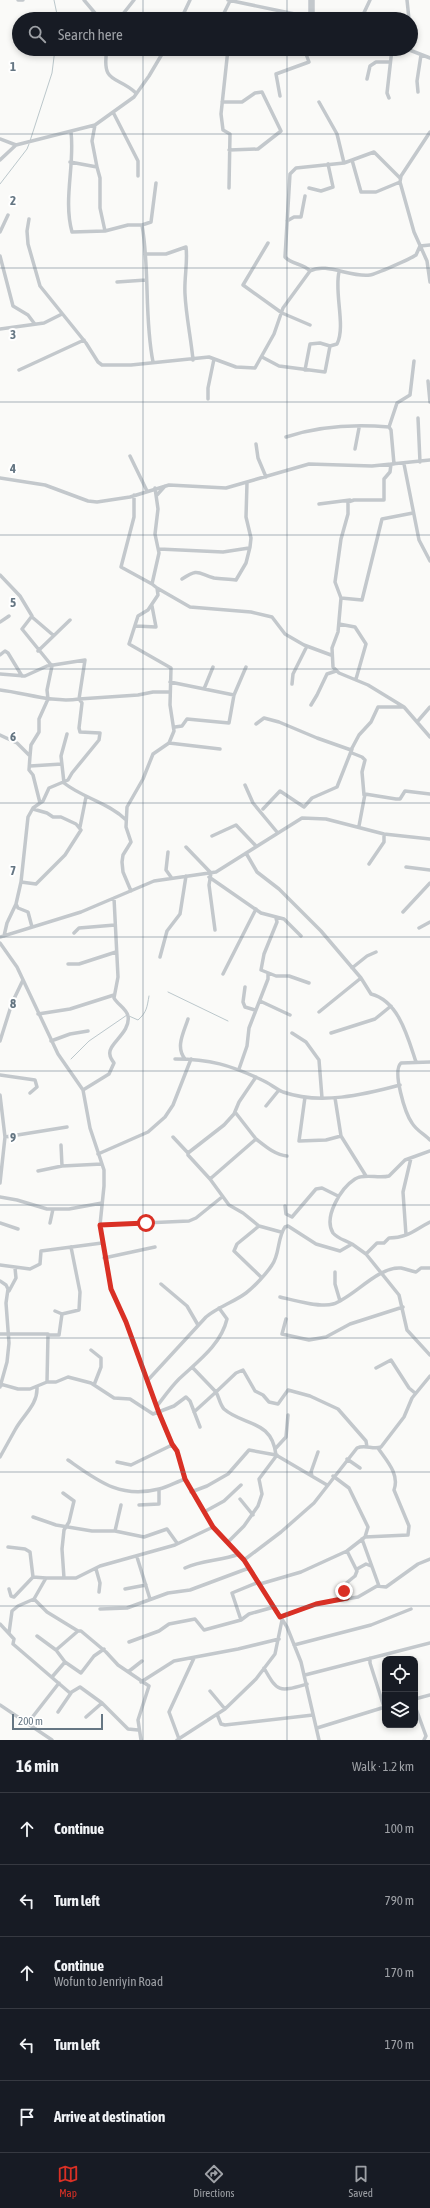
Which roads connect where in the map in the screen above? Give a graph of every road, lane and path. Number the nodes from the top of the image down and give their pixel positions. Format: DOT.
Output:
graph roads {
  1 [pos="18,0"];
  2 [pos="23,0"];
  3 [pos="84,0"];
  4 [pos="134,0"];
  5 [pos="190,0"];
  6 [pos="229,0"];
  7 [pos="311,0"];
  8 [pos="370,0"];
  9 [pos="407,0"];
  10 [pos="94,12"];
  11 [pos="125,12"];
  12 [pos="184,12"];
  13 [pos="224,12"];
  14 [pos="287,12"];
  15 [pos="311,12"];
  16 [pos="364,12"];
  17 [pos="408,12"];
  18 [pos="418,54"];
  19 [pos="421,55"];
  20 [pos="107,56"];
  21 [pos="161,56"];
  22 [pos="227,56"];
  23 [pos="307,56"];
  24 [pos="391,56"];
  25 [pos="430,58"];
  26 [pos="390,62"];
  27 [pos="367,79"];
  28 [pos="418,92"];
  29 [pos="136,93"];
  30 [pos="280,96"];
  31 [pos="389,98"];
  32 [pos="222,102"];
  33 [pos="319,102"];
  34 [pos="112,112"];
  35 [pos="95,125"];
  36 [pos="71,132"];
  37 [pos="430,132"];
  38 [pos="0,139"];
  39 [pos="16,145"];
  40 [pos="229,150"];
  41 [pos="0,160"];
  42 [pos="352,160"];
  43 [pos="70,162"];
  44 [pos="344,163"];
  45 [pos="328,164"];
  46 [pos="97,167"];
  47 [pos="138,176"];
  48 [pos="400,180"];
  49 [pos="156,184"];
  50 [pos="229,188"];
  51 [pos="309,188"];
  52 [pos="305,196"];
  53 [pos="8,215"];
  54 [pos="29,219"];
  55 [pos="287,221"];
  56 [pos="142,225"];
  57 [pos="106,231"];
  58 [pos="0,232"];
  59 [pos="268,243"];
  60 [pos="430,245"];
  61 [pos="420,246"];
  62 [pos="145,254"];
  63 [pos="0,256"];
  64 [pos="310,271"];
  65 [pos="339,272"];
  66 [pos="146,280"];
  67 [pos="118,282"];
  68 [pos="430,282"];
  69 [pos="282,313"];
  70 [pos="62,314"];
  71 [pos="34,323"];
  72 [pos="310,325"];
  73 [pos="0,329"];
  74 [pos="84,340"];
  75 [pos="330,346"];
  76 [pos="262,357"];
  77 [pos="214,359"];
  78 [pos="193,360"];
  79 [pos="414,361"];
  80 [pos="153,362"];
  81 [pos="19,370"];
  82 [pos="305,370"];
  83 [pos="428,381"];
  84 [pos="208,399"];
  85 [pos="430,402"];
  86 [pos="418,418"];
  87 [pos="389,427"];
  88 [pos="359,428"];
  89 [pos="286,437"];
  90 [pos="256,444"];
  91 [pos="355,449"];
  92 [pos="130,456"];
  93 [pos="430,460"];
  94 [pos="420,462"];
  95 [pos="393,464"];
  96 [pos="404,464"];
  97 [pos="266,477"];
  98 [pos="0,478"];
  99 [pos="247,483"];
  100 [pos="165,486"];
  101 [pos="155,488"];
  102 [pos="147,491"];
  103 [pos="134,495"];
  104 [pos="157,495"];
  105 [pos="350,500"];
  106 [pos="319,504"];
  107 [pos="413,513"];
  108 [pos="249,548"];
  109 [pos="159,549"];
  110 [pos="430,561"];
  111 [pos="0,575"];
  112 [pos="182,579"];
  113 [pos="152,584"];
  114 [pos="157,588"];
  115 [pos="342,598"];
  116 [pos="152,606"];
  117 [pos="9,616"];
  118 [pos="32,617"];
  119 [pos="70,620"];
  120 [pos="0,622"];
  121 [pos="339,624"];
  122 [pos="136,626"];
  123 [pos="53,635"];
  124 [pos="307,646"];
  125 [pos="38,651"];
  126 [pos="0,655"];
  127 [pos="331,655"];
  128 [pos="52,666"];
  129 [pos="213,667"];
  130 [pos="246,667"];
  131 [pos="336,671"];
  132 [pos="0,674"];
  133 [pos="22,676"];
  134 [pos="356,679"];
  135 [pos="170,682"];
  136 [pos="292,684"];
  137 [pos="204,689"];
  138 [pos="0,690"];
  139 [pos="170,692"];
  140 [pos="234,695"];
  141 [pos="48,699"];
  142 [pos="79,699"];
  143 [pos="311,705"];
  144 [pos="430,707"];
  145 [pos="404,708"];
  146 [pos="417,722"];
  147 [pos="256,724"];
  148 [pos="175,727"];
  149 [pos="67,734"];
  150 [pos="0,735"];
  151 [pos="430,737"];
  152 [pos="169,743"];
  153 [pos="220,749"];
  154 [pos="352,751"];
  155 [pos="30,756"];
  156 [pos="62,764"];
  157 [pos="30,766"];
  158 [pos="64,783"];
  159 [pos="245,785"];
  160 [pos="430,794"];
  161 [pos="364,795"];
  162 [pos="86,797"];
  163 [pos="40,803"];
  164 [pos="33,809"];
  165 [pos="263,809"];
  166 [pos="125,819"];
  167 [pos="359,826"];
  168 [pos="80,827"];
  169 [pos="277,832"];
  170 [pos="384,834"];
  171 [pos="212,836"];
  172 [pos="430,839"];
  173 [pos="256,846"];
  174 [pos="186,847"];
  175 [pos="168,852"];
  176 [pos="246,853"];
  177 [pos="369,864"];
  178 [pos="406,867"];
  179 [pos="430,870"];
  180 [pos="210,875"];
  181 [pos="186,876"];
  182 [pos="171,878"];
  183 [pos="21,882"];
  184 [pos="430,883"];
  185 [pos="131,891"];
  186 [pos="114,898"];
  187 [pos="16,904"];
  188 [pos="256,909"];
  189 [pos="404,912"];
  190 [pos="276,918"];
  191 [pos="430,922"];
  192 [pos="115,925"];
  193 [pos="32,927"];
  194 [pos="419,928"];
  195 [pos="215,930"];
  196 [pos="74,933"];
  197 [pos="2,936"];
  198 [pos="300,936"];
  199 [pos="0,944"];
  200 [pos="116,952"];
  201 [pos="376,952"];
  202 [pos="160,957"];
  203 [pos="68,964"];
  204 [pos="352,968"];
  205 [pos="223,974"];
  206 [pos="268,974"];
  207 [pos="361,978"];
  208 [pos="23,980"];
  209 [pos="309,983"];
  210 [pos="245,986"];
  211 [pos="114,995"];
  212 [pos="260,1001"];
  213 [pos="391,1006"];
  214 [pos="318,1012"];
  215 [pos="38,1014"];
  216 [pos="256,1014"];
  217 [pos="290,1015"];
  218 [pos="188,1019"];
  219 [pos="88,1031"];
  220 [pos="292,1033"];
  221 [pos="331,1033"];
  222 [pos="0,1041"];
  223 [pos="51,1041"];
  224 [pos="174,1059"];
  225 [pos="185,1059"];
  226 [pos="191,1059"];
  227 [pos="416,1062"];
  228 [pos="430,1062"];
  229 [pos="239,1069"];
  230 [pos="0,1075"];
  231 [pos="256,1077"];
  232 [pos="400,1085"];
  233 [pos="83,1090"];
  234 [pos="279,1090"];
  235 [pos="30,1093"];
  236 [pos="0,1095"];
  237 [pos="305,1097"];
  238 [pos="322,1098"];
  239 [pos="335,1098"];
  240 [pos="266,1106"];
  241 [pos="235,1112"];
  242 [pos="67,1127"];
  243 [pos="341,1136"];
  244 [pos="5,1137"];
  245 [pos="173,1137"];
  246 [pos="256,1139"];
  247 [pos="430,1140"];
  248 [pos="61,1145"];
  249 [pos="4,1149"];
  250 [pos="0,1150"];
  251 [pos="430,1151"];
  252 [pos="188,1153"];
  253 [pos="98,1154"];
  254 [pos="287,1156"];
  255 [pos="411,1158"];
  256 [pos="102,1164"];
  257 [pos="62,1166"];
  258 [pos="38,1171"];
  259 [pos="366,1176"];
  260 [pos="210,1179"];
  261 [pos="0,1182"];
  262 [pos="338,1196"];
  263 [pos="0,1197"];
  264 [pos="222,1197"];
  265 [pos="102,1203"];
  266 [pos="285,1206"];
  267 [pos="53,1209"];
  268 [pos="430,1222"];
  269 [pos="0,1223"];
  270 [pos="50,1223"];
  271 [pos="100,1225"];
  272 [pos="259,1226"];
  273 [pos="18,1229"];
  274 [pos="281,1232"];
  275 [pos="406,1235"];
  276 [pos="102,1243"];
  277 [pos="352,1244"];
  278 [pos="71,1247"];
  279 [pos="155,1247"];
  280 [pos="366,1254"];
  281 [pos="104,1258"];
  282 [pos="0,1265"];
  283 [pos="16,1268"];
  284 [pos="430,1268"];
  285 [pos="335,1272"];
  286 [pos="383,1274"];
  287 [pos="261,1277"];
  288 [pos="0,1282"];
  289 [pos="161,1284"];
  290 [pos="8,1292"];
  291 [pos="280,1297"];
  292 [pos="340,1301"];
  293 [pos="402,1307"];
  294 [pos="219,1308"];
  295 [pos="55,1311"];
  296 [pos="62,1314"];
  297 [pos="286,1319"];
  298 [pos="198,1325"];
  299 [pos="0,1334"];
  300 [pos="7,1335"];
  301 [pos="49,1335"];
  302 [pos="91,1350"];
  303 [pos="430,1355"];
  304 [pos="193,1368"];
  305 [pos="376,1368"];
  306 [pos="430,1376"];
  307 [pos="148,1380"];
  308 [pos="47,1382"];
  309 [pos="0,1385"];
  310 [pos="94,1385"];
  311 [pos="37,1387"];
  312 [pos="216,1392"];
  313 [pos="415,1393"];
  314 [pos="157,1406"];
  315 [pos="194,1412"];
  316 [pos="159,1413"];
  317 [pos="288,1415"];
  318 [pos="200,1427"];
  319 [pos="172,1444"];
  320 [pos="367,1447"];
  321 [pos="275,1448"];
  322 [pos="378,1448"];
  323 [pos="318,1452"];
  324 [pos="272,1453"];
  325 [pos="277,1455"];
  326 [pos="0,1457"];
  327 [pos="347,1459"];
  328 [pos="68,1460"];
  329 [pos="118,1462"];
  330 [pos="360,1468"];
  331 [pos="312,1476"];
  332 [pos="333,1476"];
  333 [pos="185,1479"];
  334 [pos="241,1484"];
  335 [pos="327,1485"];
  336 [pos="159,1489"];
  337 [pos="191,1492"];
  338 [pos="63,1493"];
  339 [pos="240,1499"];
  340 [pos="121,1505"];
  341 [pos="138,1505"];
  342 [pos="204,1512"];
  343 [pos="253,1515"];
  344 [pos="33,1517"];
  345 [pos="67,1527"];
  346 [pos="213,1527"];
  347 [pos="115,1531"];
  348 [pos="364,1538"];
  349 [pos="228,1542"];
  350 [pos="177,1543"];
  351 [pos="8,1547"];
  352 [pos="348,1551"];
  353 [pos="239,1554"];
  354 [pos="137,1557"];
  355 [pos="244,1560"];
  356 [pos="430,1560"];
  357 [pos="372,1566"];
  358 [pos="185,1568"];
  359 [pos="249,1568"];
  360 [pos="96,1569"];
  361 [pos="357,1569"];
  362 [pos="34,1577"];
  363 [pos="46,1578"];
  364 [pos="64,1578"];
  365 [pos="259,1583"];
  366 [pos="146,1585"];
  367 [pos="379,1586"];
  368 [pos="9,1589"];
  369 [pos="125,1589"];
  370 [pos="99,1592"];
  371 [pos="347,1598"];
  372 [pos="34,1599"];
  373 [pos="150,1599"];
  374 [pos="274,1606"];
  375 [pos="100,1609"];
  376 [pos="412,1609"];
  377 [pos="281,1619"];
  378 [pos="242,1620"];
  379 [pos="0,1624"];
  380 [pos="78,1631"];
  381 [pos="9,1633"];
  382 [pos="37,1636"];
  383 [pos="279,1639"];
  384 [pos="129,1642"];
  385 [pos="430,1643"];
  386 [pos="294,1645"];
  387 [pos="104,1649"];
  388 [pos="56,1650"];
  389 [pos="194,1658"];
  390 [pos="370,1658"];
  391 [pos="142,1661"];
  392 [pos="65,1662"];
  393 [pos="264,1668"];
  394 [pos="128,1672"];
  395 [pos="305,1675"];
  396 [pos="52,1677"];
  397 [pos="141,1682"];
  398 [pos="59,1683"];
  399 [pos="307,1684"];
  400 [pos="210,1691"];
  401 [pos="71,1693"];
  402 [pos="430,1695"];
  403 [pos="382,1698"];
  404 [pos="418,1698"];
  405 [pos="102,1703"];
  406 [pos="0,1705"];
  407 [pos="382,1708"];
  408 [pos="225,1709"];
  409 [pos="58,1712"];
  410 [pos="217,1714"];
  411 [pos="418,1714"];
  412 [pos="314,1715"];
  413 [pos="86,1717"];
  414 [pos="27,1724"];
  415 [pos="317,1728"];
  416 [pos="138,1730"];
  417 [pos="178,1739"];
  418 [pos="52,1740"];
  419 [pos="141,1740"];
  420 [pos="320,1740"];
  421 [pos="424,1740"];
  1 -- 2 [label="street"];
  3 -- 10 [label="street"];
  4 -- 11 [label="street"];
  5 -- 12 [label="street"];
  6 -- 13 [label="street"];
  6 -- 14 [label="street"];
  7 -- 15 [label="street"];
  8 -- 16 [label="street"];
  9 -- 17 [label="street"];
  18 -- 19 [label="street"];
  19 -- 25 [label="street"];
  19 -- 28 [label="street"];
  20 -- 29 [label="street"];
  21 -- 29 [label="street"];
  22 -- 32 [label="street"];
  23 -- 30 [label="street"];
  24 -- 26 [label="street"];
  26 -- 27 [label="street"];
  26 -- 31 [label="street"];
  29 -- 34 [label="street"];
  32 -- 40 [label="street"];
  32 -- 40 [label="street"];
  33 -- 44 [label="street"];
  34 -- 35 [label="street"];
  34 -- 47 [label="street"];
  35 -- 36 [label="street"];
  35 -- 46 [label="street"];
  36 -- 39 [label="street"];
  36 -- 43 [label="street"];
  37 -- 48 [label="street"];
  38 -- 39 [label="street"];
  39 -- 41 [label="street"];
  40 -- 50 [label="street"];
  42 -- 44 [label="street"];
  42 -- 48 [label="street"];
  42 -- 48 [label="street"];
  43 -- 46 [label="street"];
  43 -- 57 [label="street"];
  44 -- 45 [label="street"];
  45 -- 51 [label="street"];
  45 -- 55 [label="street"];
  46 -- 57 [label="street"];
  48 -- 61 [label="street"];
  49 -- 56 [label="street"];
  52 -- 55 [label="street"];
  53 -- 58 [label="street"];
  54 -- 70 [label="street"];
  55 -- 64 [label="street"];
  56 -- 57 [label="street"];
  56 -- 62 [label="street"];
  59 -- 69 [label="street"];
  60 -- 61 [label="street"];
  61 -- 65 [label="street"];
  61 -- 68 [label="street"];
  62 -- 66 [label="street"];
  62 -- 78 [label="street"];
  63 -- 71 [label="street"];
  64 -- 65 [label="street"];
  64 -- 69 [label="street"];
  65 -- 75 [label="street"];
  66 -- 67 [label="street"];
  66 -- 80 [label="street"];
  69 -- 72 [label="street"];
  69 -- 76 [label="street"];
  70 -- 71 [label="street"];
  70 -- 74 [label="street"];
  71 -- 73 [label="street"];
  74 -- 80 [label="street"];
  74 -- 81 [label="street"];
  75 -- 82 [label="street"];
  75 -- 82 [label="street"];
  76 -- 77 [label="street"];
  76 -- 82 [label="street"];
  77 -- 78 [label="street"];
  77 -- 84 [label="street"];
  78 -- 80 [label="street"];
  79 -- 87 [label="street"];
  83 -- 85 [label="street"];
  86 -- 94 [label="street"];
  87 -- 88 [label="street"];
  87 -- 95 [label="street"];
  88 -- 89 [label="street"];
  88 -- 91 [label="street"];
  90 -- 97 [label="street"];
  92 -- 102 [label="street"];
  93 -- 94 [label="street"];
  94 -- 96 [label="street"];
  95 -- 96 [label="street"];
  95 -- 97 [label="street"];
  95 -- 105 [label="street"];
  96 -- 107 [label="street"];
  97 -- 99 [label="street"];
  98 -- 103 [label="street"];
  99 -- 100 [label="street"];
  99 -- 108 [label="street"];
  100 -- 101 [label="street"];
  100 -- 104 [label="street"];
  101 -- 102 [label="street"];
  101 -- 104 [label="street"];
  102 -- 103 [label="street"];
  103 -- 113 [label="street"];
  104 -- 109 [label="street"];
  105 -- 106 [label="street"];
  105 -- 115 [label="street"];
  107 -- 110 [label="street"];
  107 -- 115 [label="street"];
  108 -- 109 [label="street"];
  108 -- 112 [label="street"];
  109 -- 113 [label="street"];
  111 -- 118 [label="street"];
  113 -- 114 [label="street"];
  114 -- 116 [label="street"];
  114 -- 124 [label="street"];
  115 -- 121 [label="street"];
  116 -- 122 [label="street"];
  116 -- 122 [label="street"];
  117 -- 120 [label="street"];
  118 -- 123 [label="street"];
  118 -- 125 [label="street"];
  119 -- 123 [label="street"];
  121 -- 127 [label="street"];
  121 -- 134 [label="street"];
  122 -- 135 [label="street"];
  123 -- 125 [label="street"];
  124 -- 127 [label="street"];
  124 -- 136 [label="street"];
  125 -- 128 [label="street"];
  126 -- 133 [label="street"];
  127 -- 131 [label="street"];
  128 -- 133 [label="street"];
  128 -- 141 [label="street"];
  128 -- 142 [label="street"];
  129 -- 137 [label="street"];
  130 -- 140 [label="street"];
  131 -- 134 [label="street"];
  131 -- 143 [label="street"];
  132 -- 133 [label="street"];
  134 -- 145 [label="street"];
  135 -- 137 [label="street"];
  135 -- 139 [label="street"];
  137 -- 140 [label="street"];
  138 -- 141 [label="street"];
  139 -- 142 [label="street"];
  139 -- 148 [label="street"];
  140 -- 148 [label="street"];
  141 -- 142 [label="street"];
  141 -- 155 [label="street"];
  142 -- 158 [label="street"];
  144 -- 146 [label="street"];
  145 -- 146 [label="street"];
  145 -- 154 [label="street"];
  146 -- 151 [label="street"];
  147 -- 154 [label="street"];
  148 -- 152 [label="street"];
  149 -- 156 [label="street"];
  150 -- 155 [label="street"];
  152 -- 153 [label="street"];
  152 -- 166 [label="street"];
  154 -- 161 [label="street"];
  154 -- 165 [label="street"];
  155 -- 157 [label="street"];
  156 -- 157 [label="street"];
  156 -- 158 [label="street"];
  157 -- 163 [label="street"];
  158 -- 162 [label="street"];
  158 -- 163 [label="street"];
  159 -- 169 [label="street"];
  160 -- 161 [label="street"];
  161 -- 167 [label="street"];
  162 -- 166 [label="street"];
  162 -- 168 [label="street"];
  163 -- 164 [label="street"];
  164 -- 168 [label="street"];
  164 -- 183 [label="street"];
  166 -- 185 [label="street"];
  167 -- 169 [label="street"];
  167 -- 170 [label="street"];
  168 -- 183 [label="street"];
  169 -- 173 [label="street"];
  170 -- 172 [label="street"];
  170 -- 177 [label="street"];
  171 -- 173 [label="street"];
  173 -- 176 [label="street"];
  174 -- 180 [label="street"];
  175 -- 182 [label="street"];
  176 -- 180 [label="street"];
  176 -- 204 [label="street"];
  178 -- 179 [label="street"];
  180 -- 181 [label="street"];
  180 -- 188 [label="street"];
  180 -- 195 [label="street"];
  181 -- 182 [label="street"];
  181 -- 202 [label="street"];
  182 -- 185 [label="street"];
  183 -- 187 [label="street"];
  184 -- 189 [label="street"];
  185 -- 186 [label="street"];
  186 -- 192 [label="street"];
  186 -- 193 [label="street"];
  187 -- 193 [label="street"];
  187 -- 197 [label="street"];
  188 -- 190 [label="street"];
  188 -- 205 [label="street"];
  190 -- 198 [label="street"];
  190 -- 206 [label="street"];
  191 -- 194 [label="street"];
  192 -- 196 [label="street"];
  192 -- 200 [label="street"];
  193 -- 197 [label="street"];
  199 -- 208 [label="street"];
  200 -- 203 [label="street"];
  200 -- 211 [label="street"];
  201 -- 204 [label="street"];
  204 -- 207 [label="street"];
  206 -- 209 [label="street"];
  206 -- 212 [label="street"];
  207 -- 213 [label="street"];
  207 -- 214 [label="street"];
  208 -- 215 [label="street"];
  208 -- 222 [label="street"];
  210 -- 216 [label="street"];
  211 -- 215 [label="street"];
  211 -- 233 [label="street"];
  212 -- 216 [label="street"];
  212 -- 217 [label="street"];
  213 -- 221 [label="street"];
  213 -- 227 [label="street"];
  215 -- 223 [label="street"];
  216 -- 229 [label="street"];
  218 -- 225 [label="street"];
  219 -- 223 [label="street"];
  220 -- 238 [label="street"];
  223 -- 233 [label="street"];
  224 -- 225 [label="street"];
  225 -- 226 [label="street"];
  226 -- 229 [label="street"];
  226 -- 253 [label="street"];
  227 -- 228 [label="street"];
  227 -- 232 [label="street"];
  229 -- 231 [label="street"];
  230 -- 235 [label="street"];
  231 -- 234 [label="street"];
  231 -- 241 [label="street"];
  232 -- 239 [label="street"];
  232 -- 247 [label="street"];
  233 -- 253 [label="street"];
  234 -- 237 [label="street"];
  234 -- 240 [label="street"];
  236 -- 244 [label="street"];
  237 -- 238 [label="street"];
  237 -- 243 [label="street"];
  238 -- 239 [label="street"];
  239 -- 243 [label="street"];
  241 -- 246 [label="street"];
  241 -- 252 [label="street"];
  242 -- 244 [label="street"];
  243 -- 259 [label="street"];
  244 -- 249 [label="street"];
  245 -- 252 [label="street"];
  246 -- 254 [label="street"];
  246 -- 260 [label="street"];
  248 -- 257 [label="street"];
  249 -- 250 [label="street"];
  249 -- 261 [label="street"];
  251 -- 255 [label="street"];
  252 -- 260 [label="street"];
  253 -- 256 [label="street"];
  255 -- 259 [label="street"];
  255 -- 275 [label="street"];
  256 -- 257 [label="street"];
  256 -- 265 [label="street"];
  257 -- 258 [label="street"];
  259 -- 262 [label="street"];
  260 -- 264 [label="street"];
  262 -- 266 [label="street"];
  262 -- 277 [label="street"];
  263 -- 267 [label="street"];
  264 -- 271 [label="street"];
  264 -- 272 [label="street"];
  265 -- 267 [label="street"];
  265 -- 271 [label="street"];
  267 -- 270 [label="street"];
  268 -- 275 [label="street"];
  269 -- 273 [label="street"];
  271 -- 276 [label="street"];
  272 -- 274 [label="street"];
  272 -- 287 [label="street"];
  274 -- 277 [label="street"];
  274 -- 287 [label="street"];
  275 -- 280 [label="street"];
  276 -- 278 [label="street"];
  276 -- 281 [label="street"];
  277 -- 280 [label="street"];
  278 -- 283 [label="street"];
  278 -- 296 [label="street"];
  279 -- 281 [label="street"];
  280 -- 286 [label="street"];
  281 -- 307 [label="street"];
  282 -- 283 [label="street"];
  283 -- 290 [label="street"];
  284 -- 286 [label="street"];
  285 -- 292 [label="street"];
  286 -- 292 [label="street"];
  286 -- 293 [label="street"];
  287 -- 294 [label="street"];
  288 -- 290 [label="street"];
  289 -- 298 [label="street"];
  290 -- 300 [label="street"];
  291 -- 292 [label="street"];
  293 -- 297 [label="street"];
  293 -- 303 [label="street"];
  294 -- 298 [label="street"];
  294 -- 304 [label="street"];
  295 -- 296 [label="street"];
  296 -- 301 [label="street"];
  298 -- 307 [label="street"];
  299 -- 300 [label="street"];
  300 -- 301 [label="street"];
  300 -- 309 [label="street"];
  301 -- 308 [label="street"];
  302 -- 310 [label="street"];
  304 -- 312 [label="street"];
  304 -- 314 [label="street"];
  305 -- 313 [label="street"];
  306 -- 313 [label="street"];
  307 -- 314 [label="street"];
  308 -- 310 [label="street"];
  308 -- 311 [label="street"];
  309 -- 311 [label="street"];
  310 -- 316 [label="street"];
  311 -- 326 [label="street"];
  312 -- 315 [label="street"];
  312 -- 320 [label="street"];
  312 -- 321 [label="street"];
  313 -- 322 [label="street"];
  314 -- 316 [label="street"];
  315 -- 316 [label="street"];
  315 -- 318 [label="street"];
  316 -- 319 [label="street"];
  317 -- 321 [label="street"];
  319 -- 329 [label="street"];
  319 -- 333 [label="street"];
  320 -- 322 [label="street"];
  320 -- 327 [label="street"];
  321 -- 324 [label="street"];
  321 -- 325 [label="street"];
  322 -- 348 [label="street"];
  323 -- 331 [label="street"];
  324 -- 325 [label="street"];
  324 -- 337 [label="street"];
  325 -- 331 [label="street"];
  325 -- 343 [label="street"];
  327 -- 330 [label="street"];
  327 -- 332 [label="street"];
  328 -- 336 [label="street"];
  331 -- 335 [label="street"];
  332 -- 335 [label="street"];
  332 -- 348 [label="street"];
  333 -- 336 [label="street"];
  333 -- 337 [label="street"];
  334 -- 342 [label="street"];
  335 -- 355 [label="street"];
  336 -- 341 [label="street"];
  337 -- 342 [label="street"];
  338 -- 345 [label="street"];
  339 -- 343 [label="street"];
  340 -- 347 [label="street"];
  342 -- 346 [label="street"];
  343 -- 349 [label="street"];
  344 -- 345 [label="street"];
  345 -- 347 [label="street"];
  345 -- 364 [label="street"];
  346 -- 349 [label="street"];
  346 -- 350 [label="street"];
  347 -- 350 [label="street"];
  348 -- 352 [label="street"];
  348 -- 357 [label="street"];
  349 -- 353 [label="street"];
  350 -- 354 [label="street"];
  351 -- 362 [label="street"];
  352 -- 361 [label="street"];
  352 -- 365 [label="street"];
  353 -- 355 [label="street"];
  353 -- 358 [label="street"];
  354 -- 360 [label="street"];
  354 -- 366 [label="street"];
  355 -- 359 [label="street"];
  356 -- 367 [label="street"];
  357 -- 361 [label="street"];
  357 -- 367 [label="street"];
  359 -- 365 [label="street"];
  359 -- 373 [label="street"];
  360 -- 364 [label="street"];
  360 -- 370 [label="street"];
  361 -- 371 [label="street"];
  362 -- 363 [label="street"];
  362 -- 368 [label="street"];
  363 -- 364 [label="street"];
  363 -- 372 [label="street"];
  365 -- 374 [label="street"];
  365 -- 378 [label="street"];
  366 -- 369 [label="street"];
  366 -- 373 [label="street"];
  367 -- 371 [label="street"];
  371 -- 377 [label="street"];
  372 -- 380 [label="street"];
  372 -- 381 [label="street"];
  373 -- 375 [label="street"];
  374 -- 377 [label="street"];
  374 -- 378 [label="street"];
  376 -- 386 [label="street"];
  377 -- 383 [label="street"];
  377 -- 386 [label="street"];
  378 -- 384 [label="street"];
  379 -- 381 [label="street"];
  380 -- 387 [label="street"];
  380 -- 388 [label="street"];
  381 -- 396 [label="street"];
  382 -- 388 [label="street"];
  383 -- 389 [label="street"];
  383 -- 393 [label="street"];
  385 -- 390 [label="street"];
  386 -- 395 [label="street"];
  387 -- 392 [label="street"];
  387 -- 394 [label="street"];
  388 -- 392 [label="street"];
  389 -- 397 [label="street"];
  389 -- 417 [label="street"];
  390 -- 395 [label="street"];
  390 -- 403 [label="street"];
  391 -- 394 [label="street"];
  392 -- 396 [label="street"];
  393 -- 399 [label="street"];
  393 -- 408 [label="street"];
  394 -- 397 [label="street"];
  395 -- 399 [label="street"];
  396 -- 398 [label="street"];
  397 -- 416 [label="street"];
  398 -- 401 [label="street"];
  398 -- 414 [label="street"];
  399 -- 412 [label="street"];
  400 -- 408 [label="street"];
  401 -- 405 [label="street"];
  401 -- 409 [label="street"];
  402 -- 404 [label="street"];
  405 -- 413 [label="street"];
  405 -- 416 [label="street"];
  406 -- 414 [label="street"];
  407 -- 415 [label="street"];
  408 -- 410 [label="street"];
  410 -- 412 [label="street"];
  410 -- 417 [label="street"];
  411 -- 421 [label="street"];
  412 -- 415 [label="street"];
  414 -- 418 [label="street"];
  415 -- 420 [label="street"];
  416 -- 419 [label="street"];
}
